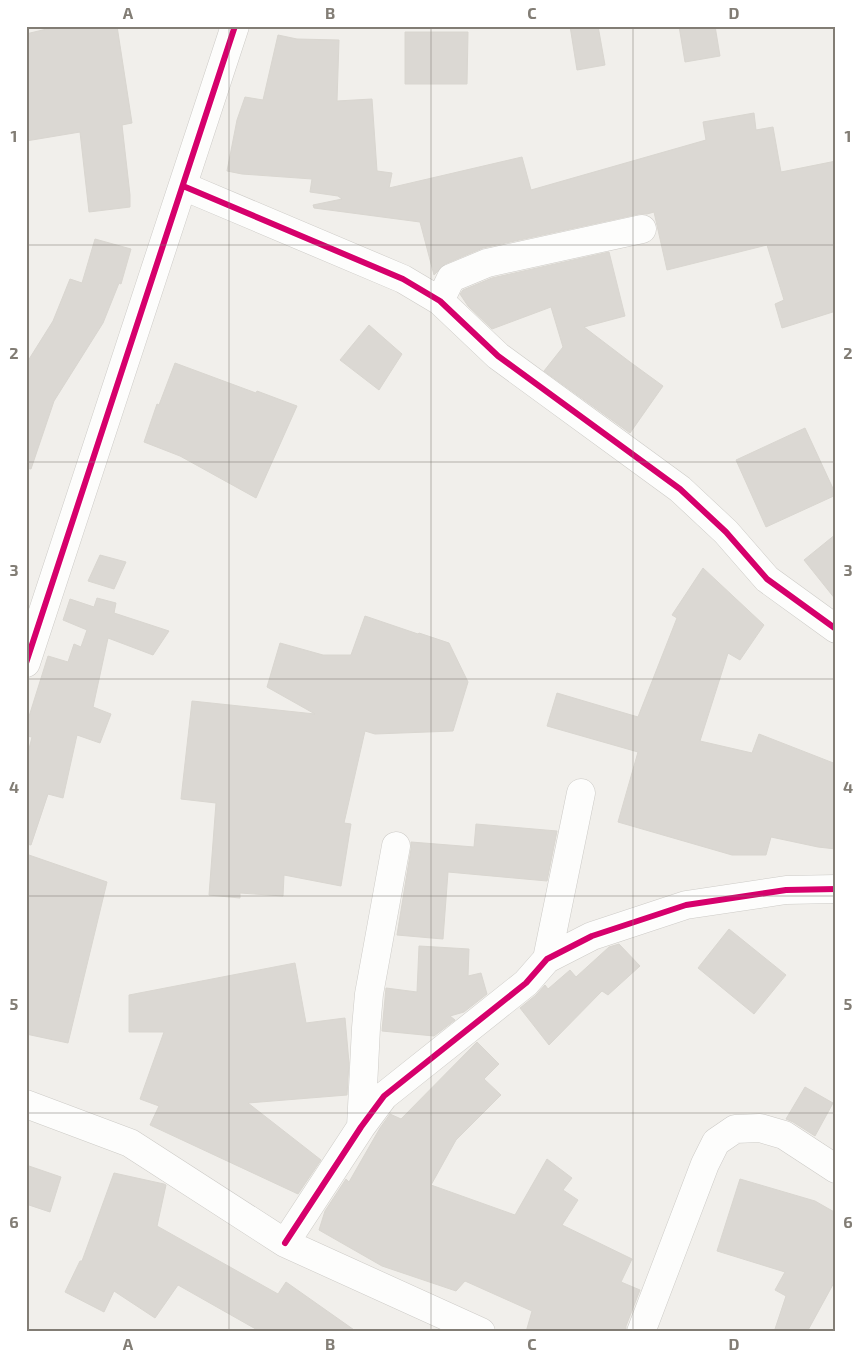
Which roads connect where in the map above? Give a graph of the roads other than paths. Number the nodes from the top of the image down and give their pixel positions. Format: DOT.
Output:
graph roads {
  1 [pos="235,26"];
  2 [pos="183,186"];
  3 [pos="642,228"];
  4 [pos="440,302"];
  5 [pos="836,629"];
  6 [pos="26,663"];
  7 [pos="581,793"];
  8 [pos="396,846"];
  9 [pos="836,890"];
  10 [pos="547,958"];
  11 [pos="26,1104"];
  12 [pos="361,1126"];
  13 [pos="836,1169"];
  14 [pos="285,1243"];
  15 [pos="481,1332"];
  16 [pos="641,1332"];
  1 -- 2 [label="street"];
  2 -- 4 [label="street"];
  2 -- 6 [label="street"];
  3 -- 4 [label="street"];
  4 -- 5 [label="street"];
  7 -- 10 [label="street"];
  8 -- 12 [label="street"];
  9 -- 10 [label="street"];
  10 -- 12 [label="street"];
  11 -- 14 [label="street"];
  12 -- 14 [label="street"];
  13 -- 16 [label="street"];
  14 -- 15 [label="street"];
}
